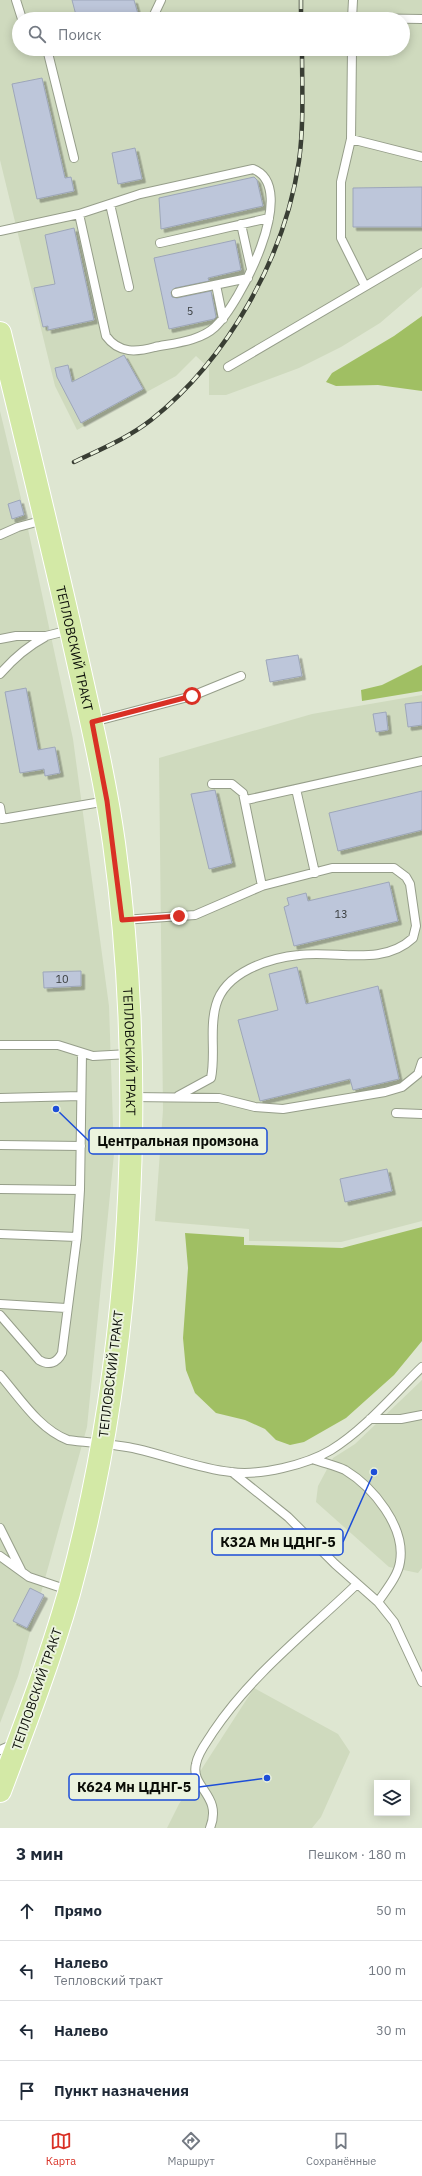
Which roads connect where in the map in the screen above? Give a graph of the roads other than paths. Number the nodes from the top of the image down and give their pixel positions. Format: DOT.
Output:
graph roads {
  1 [pos="16,0"];
  2 [pos="161,0"];
  3 [pos="353,0"];
  4 [pos="20,12"];
  5 [pos="155,12"];
  6 [pos="352,12"];
  7 [pos="410,19"];
  8 [pos="422,19"];
  9 [pos="49,56"];
  10 [pos="352,56"];
  11 [pos="351,139"];
  12 [pos="422,157"];
  13 [pos="74,158"];
  14 [pos="110,204"];
  15 [pos="79,214"];
  16 [pos="269,218"];
  17 [pos="241,224"];
  18 [pos="0,231"];
  19 [pos="160,243"];
  20 [pos="422,253"];
  21 [pos="250,274"];
  22 [pos="216,284"];
  23 [pos="365,286"];
  24 [pos="129,287"];
  25 [pos="176,293"];
  26 [pos="223,319"];
  27 [pos="0,333"];
  28 [pos="228,367"];
  29 [pos="46,520"];
  30 [pos="0,535"];
  31 [pos="71,630"];
  32 [pos="46,636"];
  33 [pos="0,639"];
  34 [pos="0,674"];
  35 [pos="241,676"];
  36 [pos="92,722"];
  37 [pos="422,761"];
  38 [pos="212,784"];
  39 [pos="296,789"];
  40 [pos="246,800"];
  41 [pos="107,801"];
  42 [pos="0,807"];
  43 [pos="1,820"];
  44 [pos="315,873"];
  45 [pos="262,886"];
  46 [pos="122,920"];
  47 [pos="0,1045"];
  48 [pos="82,1053"];
  49 [pos="130,1054"];
  50 [pos="422,1062"];
  51 [pos="81,1096"];
  52 [pos="178,1096"];
  53 [pos="130,1097"];
  54 [pos="0,1098"];
  55 [pos="396,1113"];
  56 [pos="422,1114"];
  57 [pos="0,1145"];
  58 [pos="81,1146"];
  59 [pos="0,1189"];
  60 [pos="80,1190"];
  61 [pos="0,1234"];
  62 [pos="77,1237"];
  63 [pos="0,1304"];
  64 [pos="66,1308"];
  65 [pos="0,1315"];
  66 [pos="422,1367"];
  67 [pos="0,1375"];
  68 [pos="422,1415"];
  69 [pos="370,1419"];
  70 [pos="102,1444"];
  71 [pos="313,1459"];
  72 [pos="232,1472"];
  73 [pos="0,1528"];
  74 [pos="0,1556"];
  75 [pos="23,1573"];
  76 [pos="357,1584"];
  77 [pos="69,1591"];
  78 [pos="378,1602"];
  79 [pos="422,1682"];
  80 [pos="19,1740"];
  81 [pos="0,1750"];
  82 [pos="1,1781"];
  83 [pos="210,1828"];
  1 -- 4 [label="lane"];
  2 -- 5 [label="lane"];
  3 -- 6 [label="lane"];
  7 -- 8 [label="lane"];
  9 -- 13 [label="lane"];
  10 -- 11 [label="lane"];
  11 -- 12 [label="lane"];
  11 -- 23 [label="lane"];
  14 -- 15 [label="lane"];
  14 -- 16 [label="lane"];
  14 -- 24 [label="lane"];
  15 -- 18 [label="lane"];
  15 -- 26 [label="lane"];
  16 -- 17 [label="lane"];
  16 -- 21 [label="lane"];
  17 -- 19 [label="lane"];
  17 -- 21 [label="lane"];
  20 -- 23 [label="lane"];
  21 -- 22 [label="lane"];
  21 -- 26 [label="lane"];
  22 -- 25 [label="lane"];
  22 -- 26 [label="lane"];
  23 -- 28 [label="lane"];
  27 -- 29 [label="main road, ТЕПЛОВСКИЙ ТРАКТ"];
  29 -- 30 [label="lane"];
  29 -- 31 [label="main road, ТЕПЛОВСКИЙ ТРАКТ"];
  31 -- 32 [label="lane"];
  31 -- 36 [label="main road, ТЕПЛОВСКИЙ ТРАКТ"];
  32 -- 33 [label="lane"];
  32 -- 34 [label="lane"];
  35 -- 36 [label="lane"];
  36 -- 41 [label="main road, ТЕПЛОВСКИЙ ТРАКТ"];
  37 -- 39 [label="lane"];
  38 -- 40 [label="lane"];
  39 -- 40 [label="lane"];
  39 -- 44 [label="lane"];
  40 -- 45 [label="lane"];
  41 -- 43 [label="lane"];
  41 -- 46 [label="main road, ТЕПЛОВСКИЙ ТРАКТ"];
  42 -- 43 [label="lane"];
  44 -- 45 [label="lane"];
  44 -- 52 [label="lane"];
  45 -- 46 [label="lane"];
  46 -- 49 [label="main road, ТЕПЛОВСКИЙ ТРАКТ"];
  47 -- 48 [label="lane"];
  48 -- 49 [label="lane"];
  48 -- 51 [label="lane"];
  49 -- 53 [label="main road, ТЕПЛОВСКИЙ ТРАКТ"];
  50 -- 52 [label="lane"];
  51 -- 54 [label="lane"];
  51 -- 58 [label="lane"];
  52 -- 53 [label="lane"];
  53 -- 70 [label="main road, ТЕПЛОВСКИЙ ТРАКТ"];
  55 -- 56 [label="lane"];
  57 -- 58 [label="lane"];
  58 -- 60 [label="lane"];
  59 -- 60 [label="lane"];
  60 -- 62 [label="lane"];
  61 -- 62 [label="lane"];
  62 -- 64 [label="lane"];
  63 -- 64 [label="lane"];
  64 -- 65 [label="lane"];
  66 -- 69 [label="lane"];
  67 -- 70 [label="lane"];
  68 -- 69 [label="lane"];
  69 -- 71 [label="lane"];
  70 -- 72 [label="lane"];
  70 -- 77 [label="main road, ТЕПЛОВСКИЙ ТРАКТ"];
  71 -- 72 [label="lane"];
  71 -- 78 [label="lane"];
  72 -- 76 [label="lane"];
  73 -- 75 [label="lane"];
  74 -- 75 [label="lane"];
  75 -- 77 [label="lane"];
  76 -- 78 [label="lane"];
  76 -- 83 [label="lane"];
  77 -- 80 [label="main road, ТЕПЛОВСКИЙ ТРАКТ"];
  78 -- 79 [label="lane"];
  80 -- 81 [label="lane"];
  80 -- 82 [label="main road, ТЕПЛОВСКИЙ ТРАКТ"];
}
